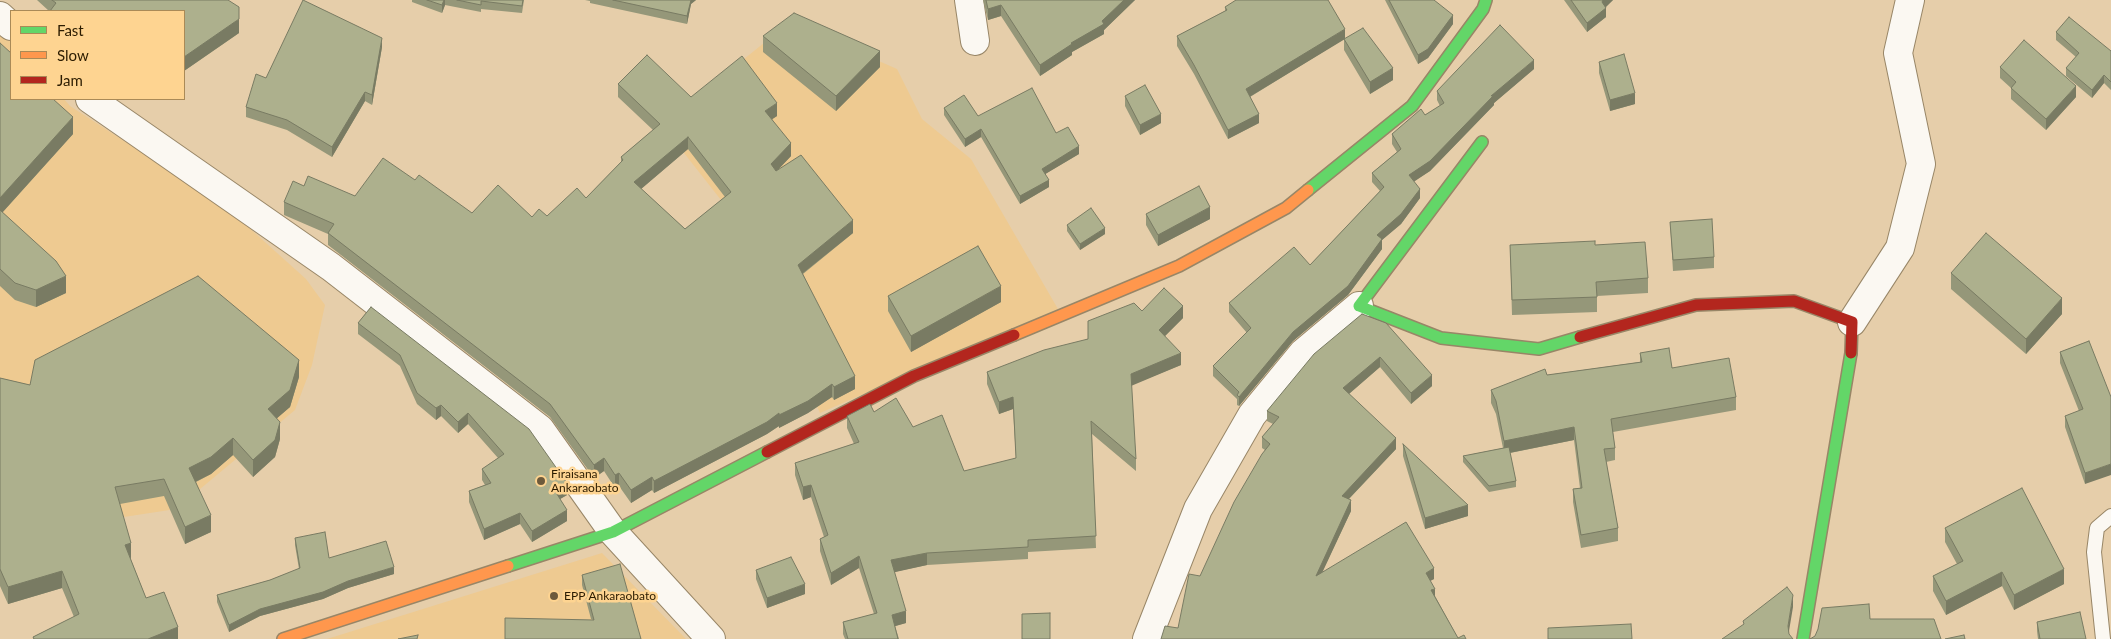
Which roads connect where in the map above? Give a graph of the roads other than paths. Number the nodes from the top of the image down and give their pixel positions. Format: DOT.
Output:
graph roads {
  1 [pos="969,0"];
  2 [pos="1486,0"];
  3 [pos="1910,0"];
  4 [pos="0,16"];
  5 [pos="10,25"];
  6 [pos="975,41"];
  7 [pos="91,100"];
  8 [pos="1482,142"];
  9 [pos="1359,306"];
  10 [pos="1852,322"];
  11 [pos="2111,516"];
  12 [pos="614,532"];
  13 [pos="283,639"];
  14 [pos="711,639"];
  15 [pos="1147,639"];
  16 [pos="1803,639"];
  17 [pos="2103,639"];
  1 -- 6 [label="street"];
  2 -- 12 [label="street"];
  3 -- 10 [label="street"];
  4 -- 5 [label="street"];
  7 -- 12 [label="street"];
  8 -- 9 [label="street"];
  9 -- 10 [label="street"];
  9 -- 15 [label="street"];
  10 -- 16 [label="street"];
  11 -- 17 [label="lane"];
  12 -- 13 [label="street"];
  12 -- 14 [label="street"];
}
